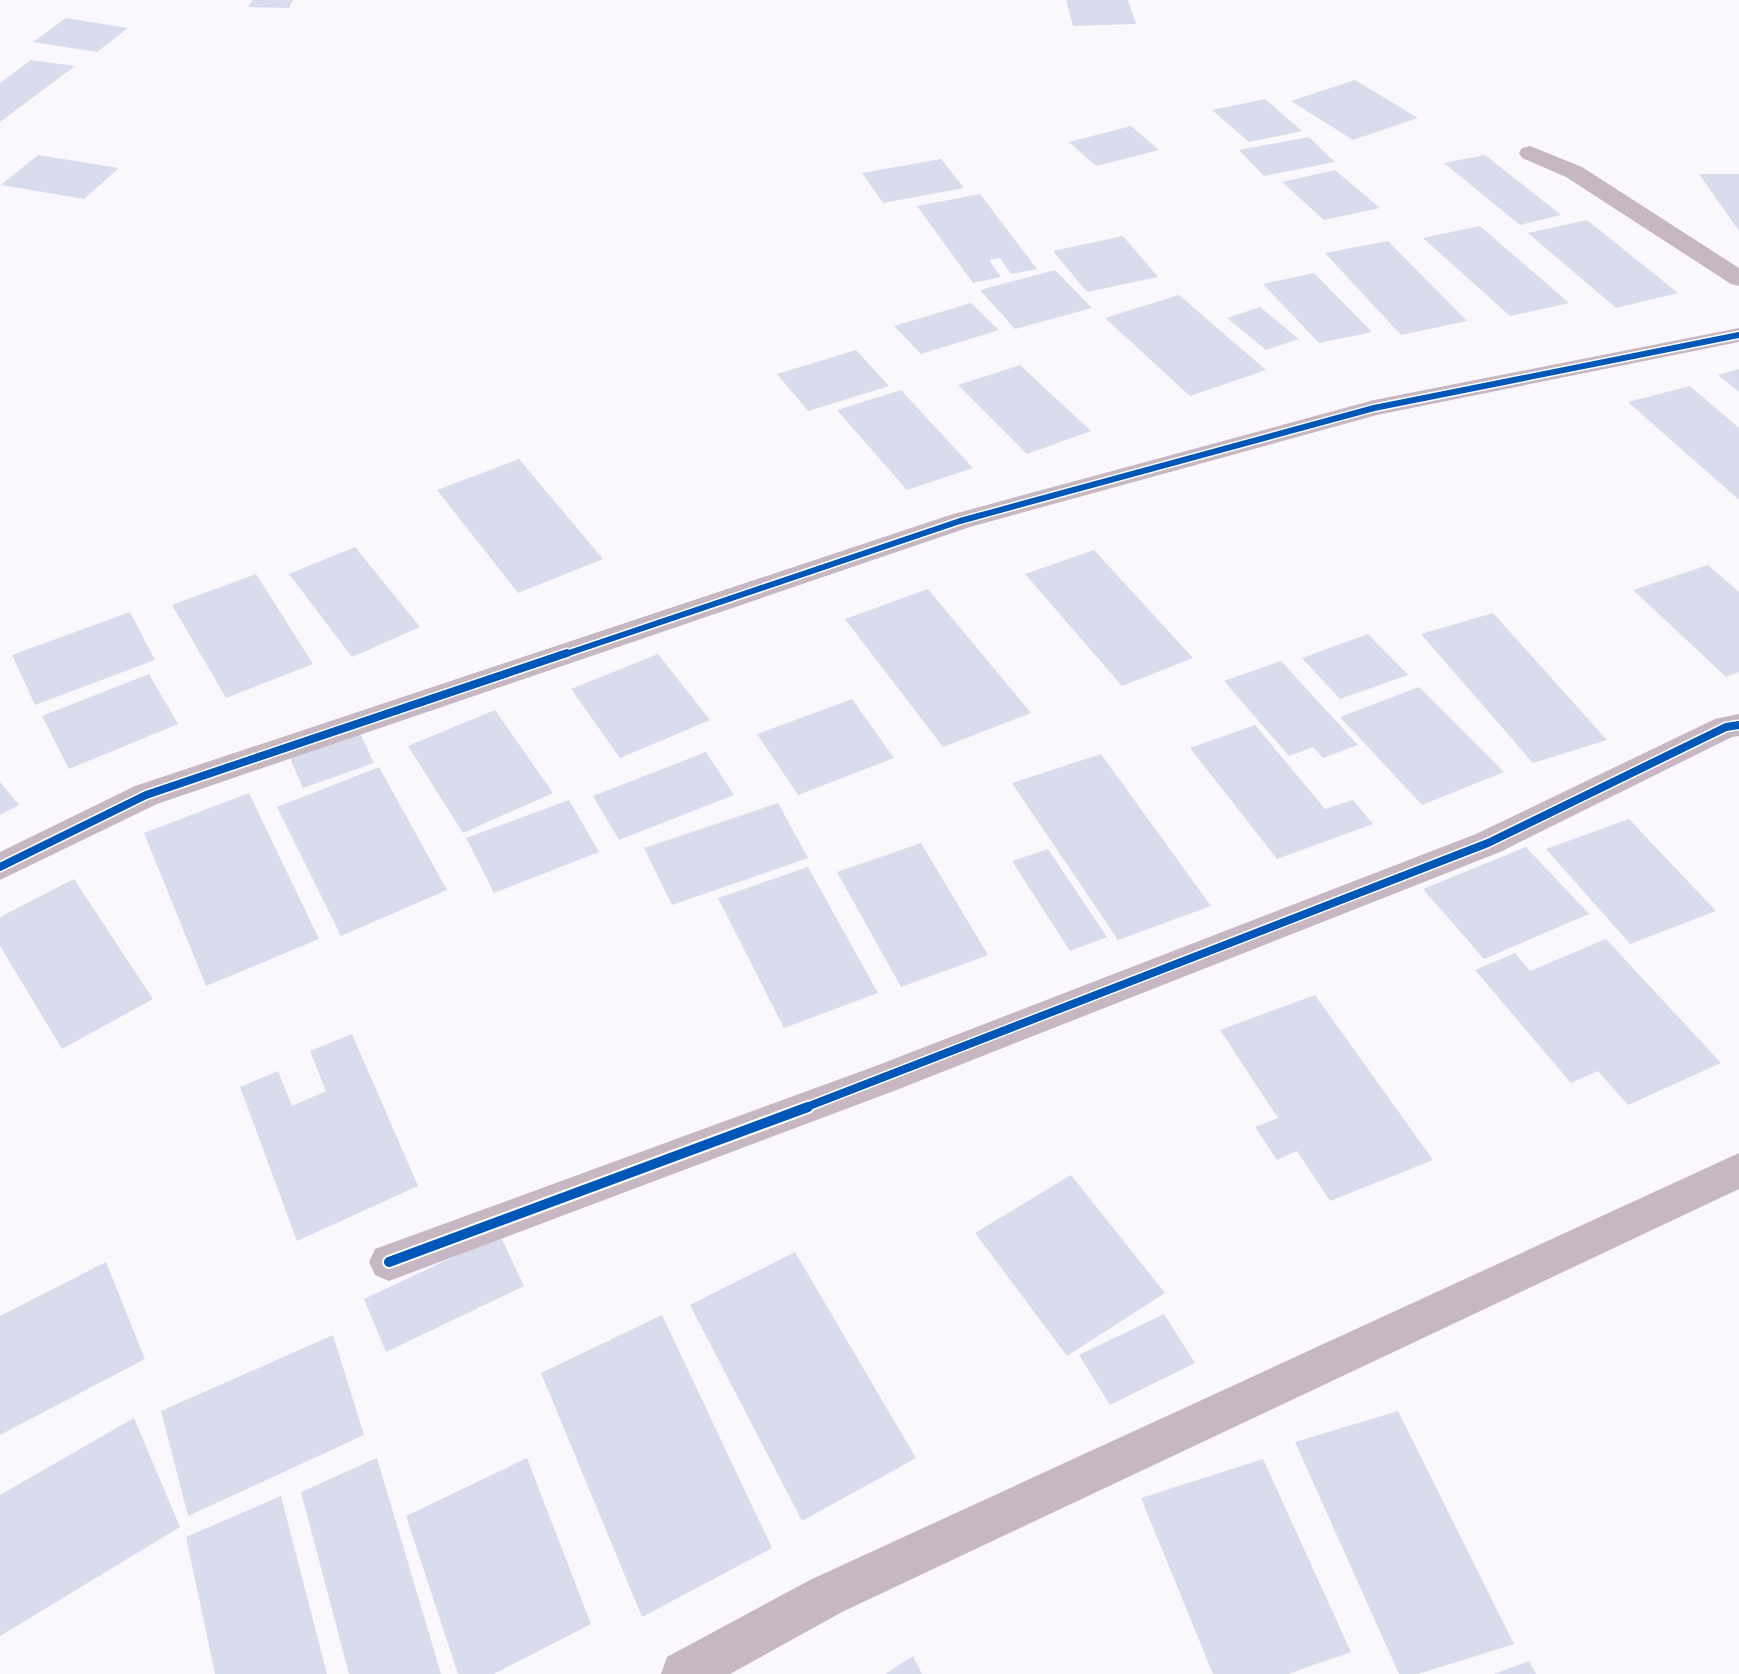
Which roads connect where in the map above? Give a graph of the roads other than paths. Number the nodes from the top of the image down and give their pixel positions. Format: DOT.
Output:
graph roads {
  1 [pos="1530,153"];
  2 [pos="1739,279"];
  3 [pos="1739,335"];
  4 [pos="1739,725"];
  5 [pos="0,867"];
  6 [pos="1739,1170"];
  7 [pos="389,1262"];
  8 [pos="684,1674"];
  1 -- 2 [label="street"];
  3 -- 5 [label="street"];
  4 -- 7 [label="street"];
  6 -- 8 [label="street"];
}
